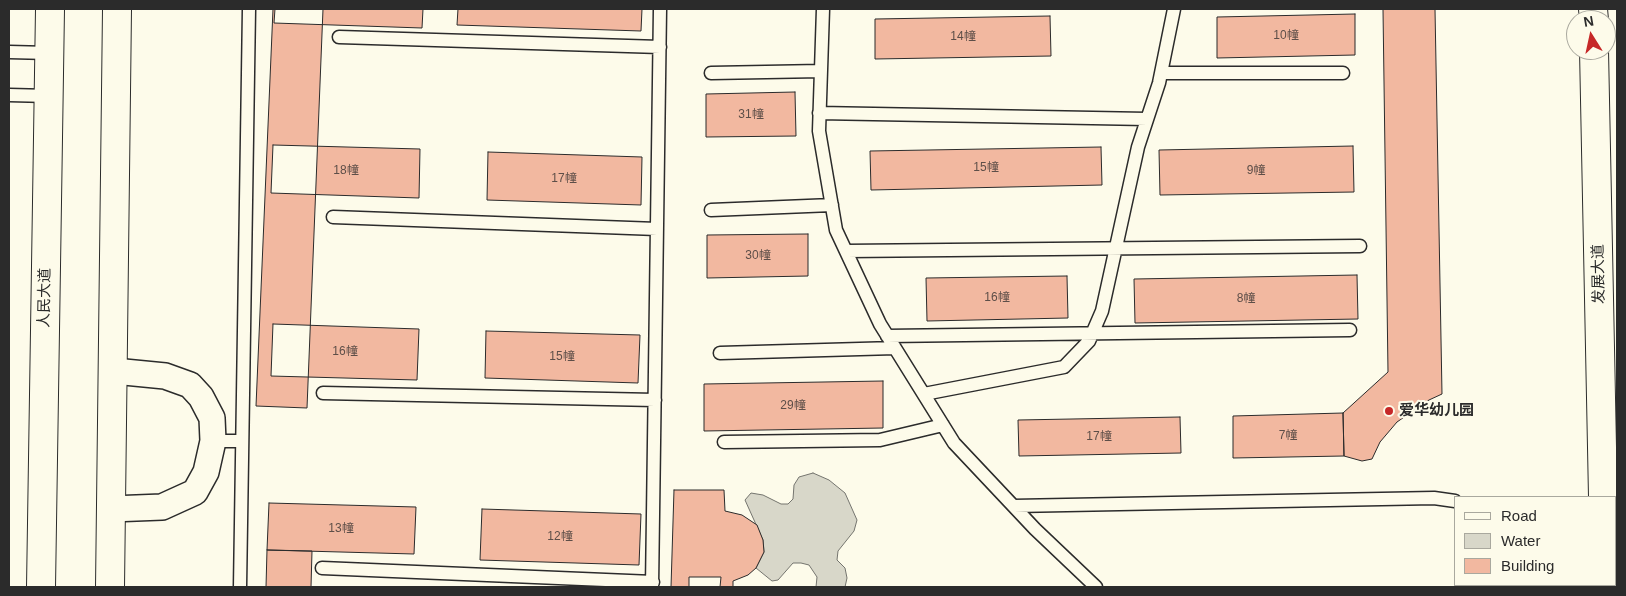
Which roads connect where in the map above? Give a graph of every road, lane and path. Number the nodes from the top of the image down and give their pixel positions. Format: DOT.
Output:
graph roads {
  1 [pos="50,9"];
  2 [pos="117,9"];
  3 [pos="249,9"];
  4 [pos="660,9"];
  5 [pos="823,9"];
  6 [pos="1174,9"];
  7 [pos="339,37"];
  8 [pos="660,47"];
  9 [pos="9,52"];
  10 [pos="50,53"];
  11 [pos="1594,60"];
  12 [pos="821,71"];
  13 [pos="711,73"];
  14 [pos="1161,73"];
  15 [pos="1343,73"];
  16 [pos="9,96"];
  17 [pos="49,96"];
  18 [pos="819,113"];
  19 [pos="1147,119"];
  20 [pos="832,205"];
  21 [pos="711,210"];
  22 [pos="333,217"];
  23 [pos="657,229"];
  24 [pos="1360,246"];
  25 [pos="1115,250"];
  26 [pos="846,251"];
  27 [pos="1350,330"];
  28 [pos="1092,333"];
  29 [pos="887,336"];
  30 [pos="895,348"];
  31 [pos="720,353"];
  32 [pos="114,371"];
  33 [pos="323,393"];
  34 [pos="924,394"];
  35 [pos="655,400"];
  36 [pos="943,425"];
  37 [pos="213,441"];
  38 [pos="242,441"];
  39 [pos="724,442"];
  40 [pos="1603,496"];
  41 [pos="1454,501"];
  42 [pos="1014,506"];
  43 [pos="111,509"];
  44 [pos="322,568"];
  45 [pos="652,584"];
  46 [pos="40,587"];
  47 [pos="110,587"];
  48 [pos="240,587"];
  49 [pos="1096,587"];
  1 -- 10 [label="main road, 人民大道"];
  2 -- 32 [label="main road"];
  3 -- 38 [label="lane"];
  4 -- 8 [label="lane"];
  5 -- 12 [label="lane"];
  6 -- 14 [label="lane"];
  7 -- 8 [label="lane"];
  8 -- 23 [label="lane"];
  9 -- 10 [label="lane"];
  10 -- 17 [label="main road, 人民大道"];
  11 -- 40 [label="main road, 发展大道"];
  12 -- 13 [label="lane"];
  12 -- 18 [label="lane"];
  14 -- 15 [label="lane"];
  14 -- 19 [label="lane"];
  16 -- 17 [label="lane"];
  17 -- 46 [label="main road, 人民大道"];
  18 -- 19 [label="lane"];
  18 -- 20 [label="lane"];
  19 -- 25 [label="lane"];
  20 -- 21 [label="lane"];
  20 -- 26 [label="lane"];
  22 -- 23 [label="lane"];
  23 -- 35 [label="lane"];
  24 -- 25 [label="lane"];
  25 -- 26 [label="lane"];
  25 -- 28 [label="lane"];
  26 -- 29 [label="lane"];
  27 -- 28 [label="lane"];
  28 -- 29 [label="lane"];
  28 -- 34 [label="lane"];
  29 -- 30 [label="lane"];
  30 -- 31 [label="lane"];
  30 -- 34 [label="lane"];
  32 -- 37 [label="street"];
  32 -- 43 [label="main road"];
  33 -- 35 [label="lane"];
  34 -- 36 [label="lane"];
  35 -- 45 [label="lane"];
  36 -- 39 [label="lane"];
  36 -- 42 [label="lane"];
  37 -- 38 [label="lane"];
  37 -- 43 [label="street"];
  38 -- 48 [label="lane"];
  41 -- 42 [label="lane"];
  42 -- 49 [label="lane"];
  43 -- 47 [label="main road"];
  44 -- 45 [label="lane"];
}
